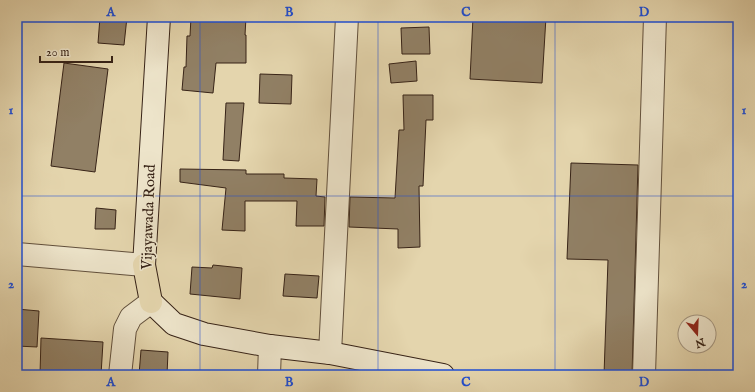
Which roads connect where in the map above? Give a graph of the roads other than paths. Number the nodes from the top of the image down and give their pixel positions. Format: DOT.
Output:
graph roads {
  1 [pos="159,17"];
  2 [pos="347,17"];
  3 [pos="655,17"];
  4 [pos="17,254"];
  5 [pos="144,265"];
  6 [pos="151,302"];
  7 [pos="270,346"];
  8 [pos="330,353"];
  9 [pos="120,375"];
  10 [pos="269,375"];
  11 [pos="443,375"];
  12 [pos="644,375"];
  1 -- 5 [label="street, Vijayawada Road"];
  2 -- 8 [label="street"];
  3 -- 12 [label="street"];
  4 -- 5 [label="street"];
  5 -- 6 [label="main road, Vijayawada Road"];
  6 -- 7 [label="street"];
  6 -- 9 [label="street"];
  7 -- 8 [label="street"];
  7 -- 10 [label="street"];
  8 -- 11 [label="street"];
}
